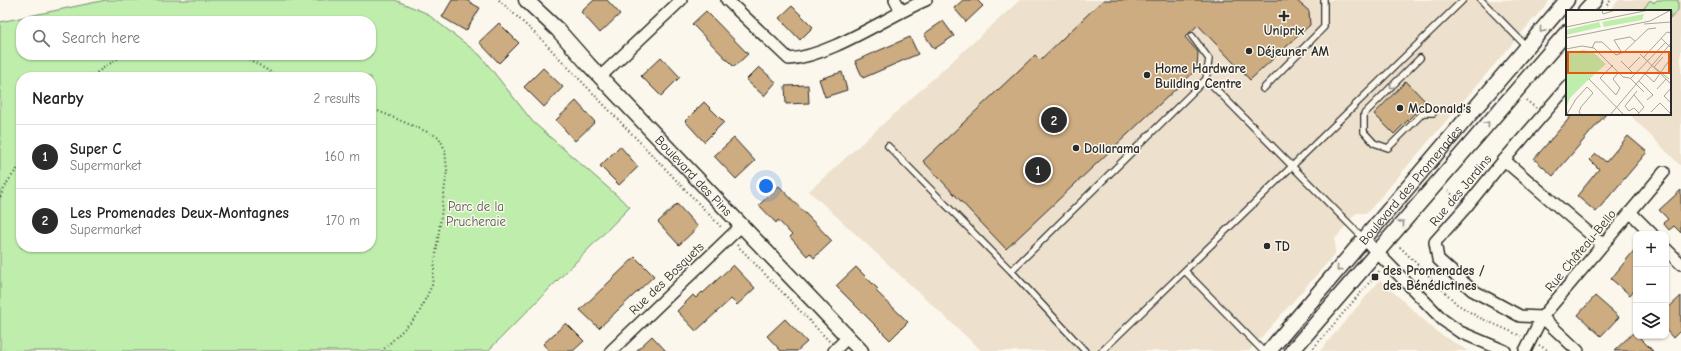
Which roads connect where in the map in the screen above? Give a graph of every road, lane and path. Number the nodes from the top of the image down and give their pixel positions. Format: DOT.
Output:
graph roads {
  1 [pos="499,0"];
  2 [pos="526,0"];
  3 [pos="681,0"];
  4 [pos="727,0"];
  5 [pos="895,0"];
  6 [pos="926,0"];
  7 [pos="1324,0"];
  8 [pos="1463,0"];
  9 [pos="1481,0"];
  10 [pos="1567,0"];
  11 [pos="1595,0"];
  12 [pos="1586,10"];
  13 [pos="901,11"];
  14 [pos="1566,33"];
  15 [pos="1192,36"];
  16 [pos="1528,48"];
  17 [pos="1420,58"];
  18 [pos="116,60"];
  19 [pos="250,60"];
  20 [pos="98,72"];
  21 [pos="271,72"];
  22 [pos="600,77"];
  23 [pos="1206,79"];
  24 [pos="1566,88"];
  25 [pos="1263,89"];
  26 [pos="1526,100"];
  27 [pos="376,110"];
  28 [pos="1539,111"];
  29 [pos="1433,113"];
  30 [pos="888,146"];
  31 [pos="1504,160"];
  32 [pos="1292,167"];
  33 [pos="16,171"];
  34 [pos="1664,172"];
  35 [pos="1448,191"];
  36 [pos="0,197"];
  37 [pos="1462,202"];
  38 [pos="1630,212"];
  39 [pos="741,226"];
  40 [pos="721,228"];
  41 [pos="1649,231"];
  42 [pos="1364,239"];
  43 [pos="737,245"];
  44 [pos="1603,245"];
  45 [pos="1400,247"];
  46 [pos="1377,252"];
  47 [pos="1669,252"];
  48 [pos="1681,264"];
  49 [pos="1011,271"];
  50 [pos="1184,271"];
  51 [pos="1377,274"];
  52 [pos="1542,317"];
  53 [pos="848,337"];
  54 [pos="1523,337"];
  55 [pos="828,340"];
  56 [pos="1542,346"];
  57 [pos="382,351"];
  58 [pos="611,351"];
  59 [pos="834,351"];
  60 [pos="861,351"];
  61 [pos="1085,351"];
  62 [pos="1102,351"];
  63 [pos="1263,351"];
  64 [pos="1269,351"];
  65 [pos="1292,351"];
  66 [pos="1311,351"];
  67 [pos="1505,351"];
  68 [pos="1525,351"];
  69 [pos="1549,351"];
  70 [pos="1578,351"];
  1 -- 40 [label="path, Boulevard des Pins"];
  2 -- 22 [label="street, Boulevard des Pins"];
  3 -- 22 [label="street"];
  4 -- 13 [label="street"];
  5 -- 13 [label="street"];
  6 -- 13 [label="street"];
  7 -- 25 [label="lane"];
  8 -- 32 [label="lane"];
  9 -- 16 [label="lane"];
  10 -- 16 [label="street, Boulevard des Promenades, one-way"];
  11 -- 12 [label="street"];
  46 -- 14 [label="street, Boulevard des Promenades, one-way"];
  15 -- 23 [label="lane"];
  16 -- 42 [label="street, Boulevard des Promenades"];
  17 -- 29 [label="lane, one-way"];
  18 -- 20 [label="path"];
  19 -- 21 [label="path"];
  22 -- 39 [label="street, Boulevard des Pins"];
  23 -- 32 [label="lane"];
  23 -- 49 [label="lane"];
  24 -- 31 [label="street, Rue des Jardins"];
  26 -- 28 [label="path"];
  27 -- 57 [label="path"];
  30 -- 49 [label="lane"];
  31 -- 44 [label="street, Rue des Jardins"];
  31 -- 52 [label="street, Rue des Jardins"];
  32 -- 42 [label="lane"];
  32 -- 50 [label="lane"];
  33 -- 36 [label="path"];
  34 -- 38 [label="street, Rue Château-Bello"];
  35 -- 37 [label="path"];
  38 -- 41 [label="street"];
  38 -- 44 [label="street, Rue Château-Bello"];
  39 -- 53 [label="street, Boulevard des Pins"];
  39 -- 58 [label="street, Rue des Bosquets"];
  42 -- 46 [label="street"];
  42 -- 64 [label="street, Boulevard des Promenades, one-way"];
  43 -- 55 [label="path"];
  44 -- 52 [label="street, Rue Château-Bello"];
  45 -- 54 [label="path"];
  46 -- 65 [label="street, Boulevard des Promenades"];
  46 -- 67 [label="street"];
  47 -- 48 [label="street"];
  49 -- 61 [label="lane"];
  50 -- 62 [label="lane"];
  50 -- 63 [label="lane"];
  51 -- 66 [label="path"];
  52 -- 68 [label="street, Rue Château-Bello"];
  52 -- 70 [label="street"];
  53 -- 59 [label="street"];
  53 -- 60 [label="street, Boulevard des Pins"];
  56 -- 69 [label="path"];
}
